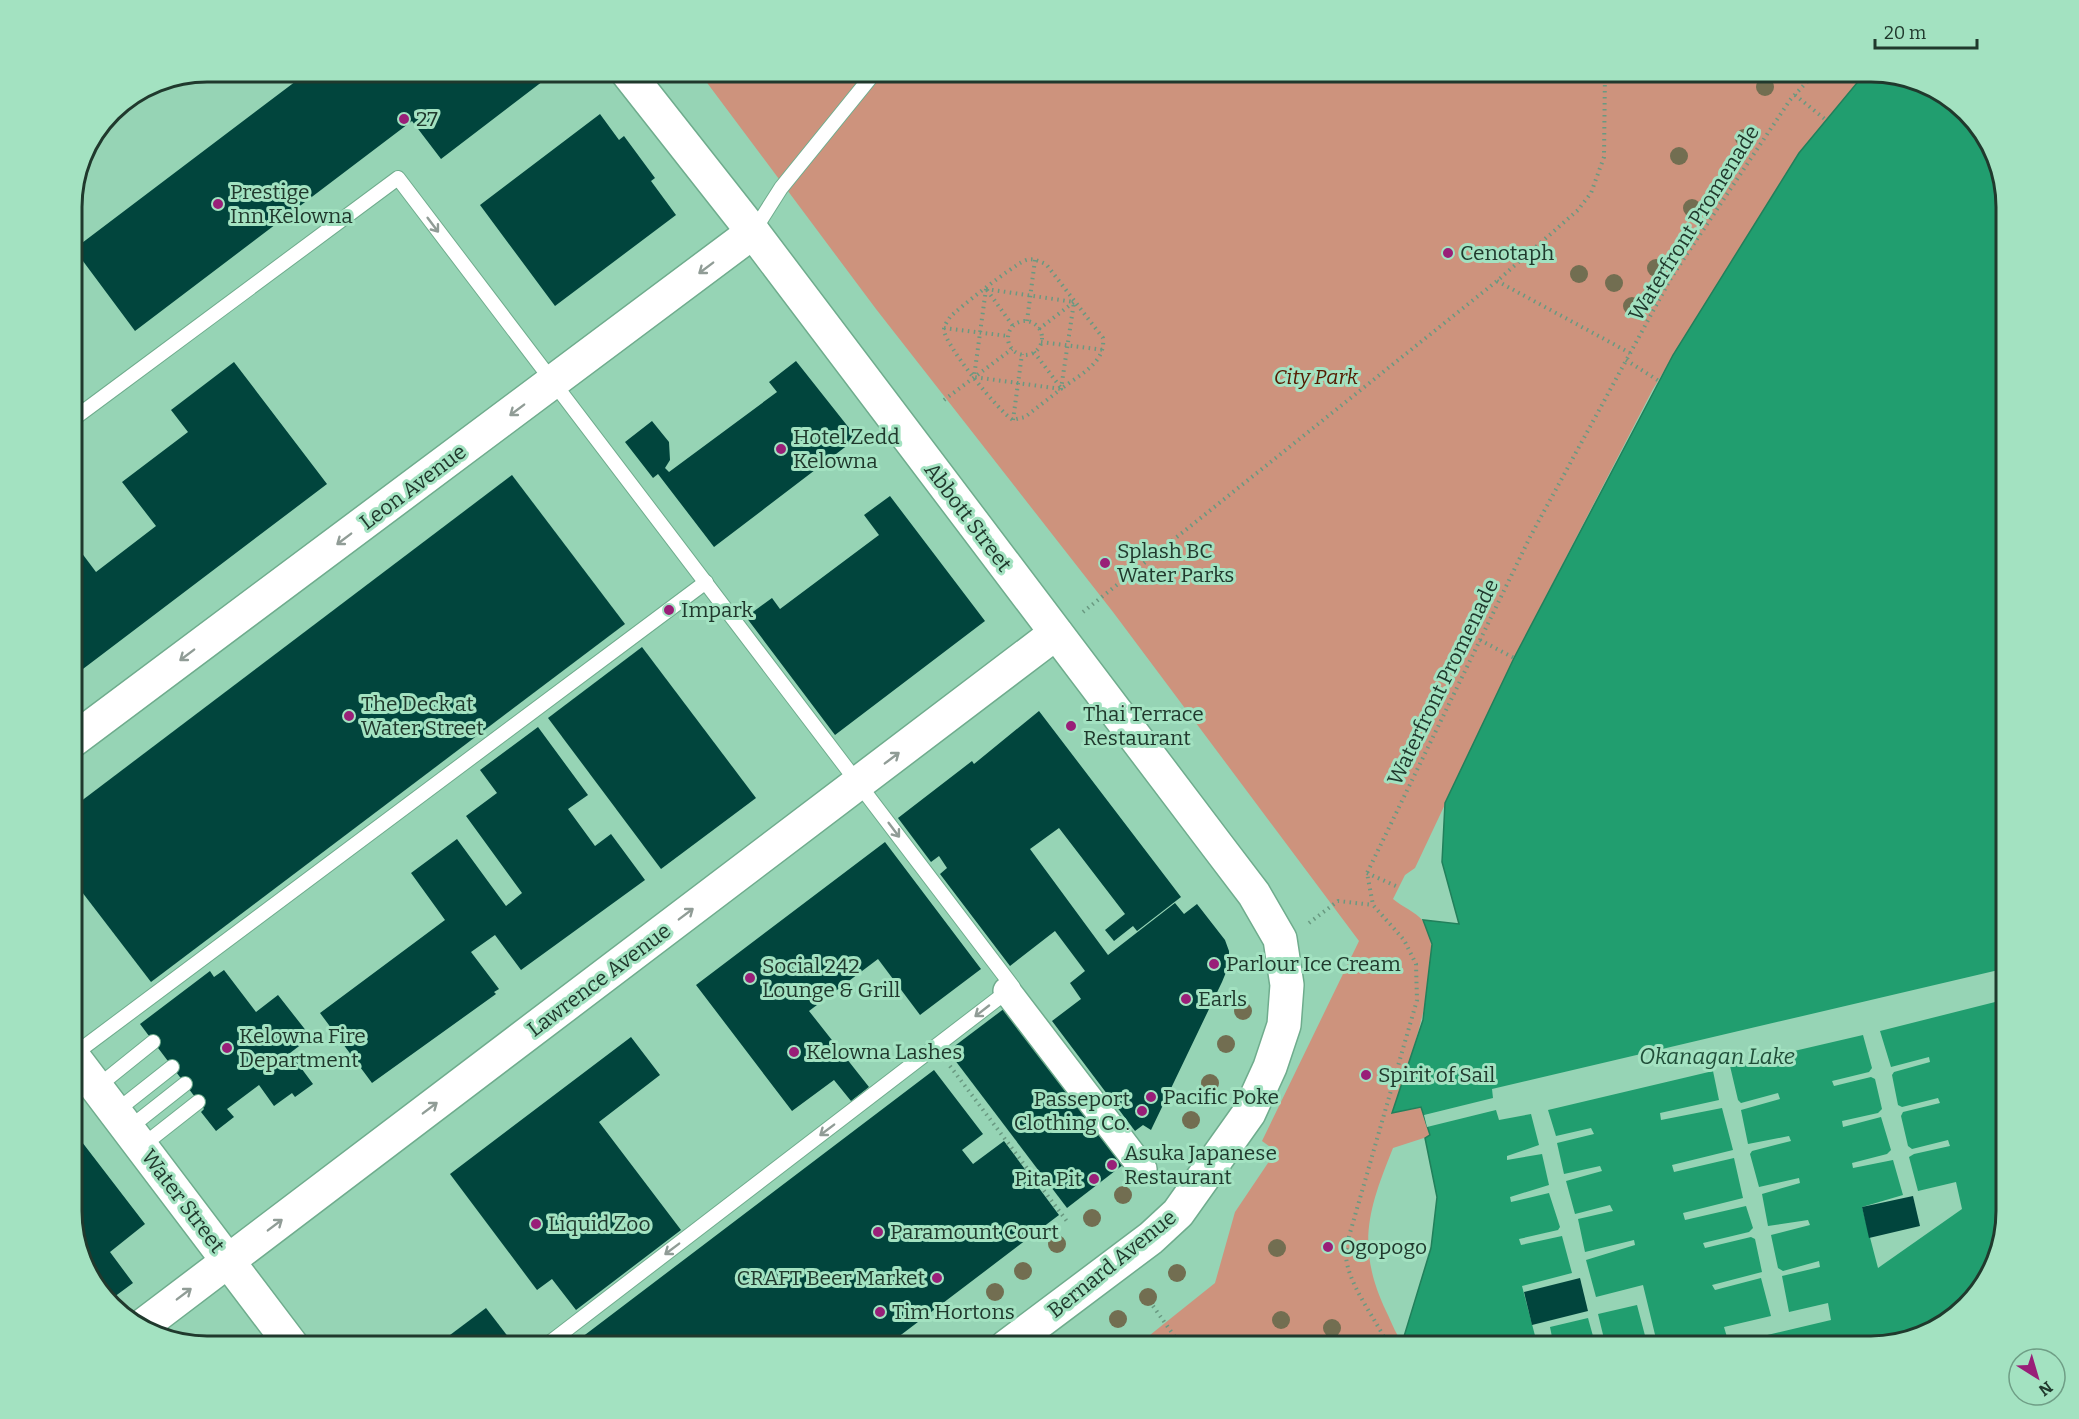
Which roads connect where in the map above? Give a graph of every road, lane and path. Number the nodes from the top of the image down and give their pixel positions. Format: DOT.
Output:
graph roads {
  1 [pos="636,83"];
  2 [pos="866,83"];
  3 [pos="1605,83"];
  4 [pos="1806,83"];
  5 [pos="1795,95"];
  6 [pos="1826,120"];
  7 [pos="753,232"];
  8 [pos="1035,259"];
  9 [pos="1497,281"];
  10 [pos="986,290"];
  11 [pos="1030,296"];
  12 [pos="1074,302"];
  13 [pos="1027,321"];
  14 [pos="1013,326"];
  15 [pos="944,328"];
  16 [pos="1039,328"];
  17 [pos="980,333"];
  18 [pos="1008,336"];
  19 [pos="1041,342"];
  20 [pos="1068,345"];
  21 [pos="1012,349"];
  22 [pos="1104,350"];
  23 [pos="1034,352"];
  24 [pos="1630,353"];
  25 [pos="1022,354"];
  26 [pos="1626,360"];
  27 [pos="974,377"];
  28 [pos="1659,381"];
  29 [pos="554,382"];
  30 [pos="1018,384"];
  31 [pos="1061,389"];
  32 [pos="944,400"];
  33 [pos="83,412"];
  34 [pos="1013,420"];
  35 [pos="706,582"];
  36 [pos="1056,633"];
  37 [pos="1480,640"];
  38 [pos="1514,658"];
  39 [pos="83,733"];
  40 [pos="859,783"];
  41 [pos="1366,873"];
  42 [pos="1398,887"];
  43 [pos="1373,905"];
  44 [pos="1292,932"];
  45 [pos="1007,991"];
  46 [pos="153,1042"];
  47 [pos="936,1047"];
  48 [pos="83,1048"];
  49 [pos="172,1067"];
  50 [pos="83,1070"];
  51 [pos="185,1084"];
  52 [pos="198,1102"];
  53 [pos="121,1119"];
  54 [pos="1143,1169"];
  55 [pos="1069,1224"];
  56 [pos="228,1260"];
  57 [pos="1153,1306"];
  58 [pos="148,1322"];
  59 [pos="285,1336"];
  60 [pos="558,1336"];
  61 [pos="1021,1336"];
  62 [pos="1174,1336"];
  63 [pos="1384,1336"];
  1 -- 7 [label="main road, Abbott Street"];
  2 -- 7 [label="lane"];
  3 -- 9 [label="path"];
  4 -- 5 [label="path, Waterfront Promenade"];
  5 -- 6 [label="path"];
  5 -- 24 [label="path, Waterfront Promenade"];
  7 -- 29 [label="main road, Leon Avenue, one-way"];
  7 -- 36 [label="main road, Abbott Street"];
  8 -- 10 [label="path"];
  8 -- 11 [label="path"];
  8 -- 12 [label="path"];
  9 -- 24 [label="path"];
  9 -- 36 [label="path"];
  10 -- 11 [label="path"];
  10 -- 14 [label="path"];
  10 -- 15 [label="path"];
  10 -- 17 [label="path"];
  11 -- 12 [label="path"];
  11 -- 13 [label="path"];
  12 -- 16 [label="path"];
  12 -- 20 [label="path"];
  12 -- 22 [label="path"];
  13 -- 14 [label="path"];
  13 -- 16 [label="path"];
  14 -- 18 [label="path"];
  15 -- 17 [label="path"];
  15 -- 27 [label="path"];
  16 -- 19 [label="path"];
  17 -- 18 [label="path"];
  17 -- 27 [label="path"];
  18 -- 21 [label="path"];
  19 -- 20 [label="path"];
  19 -- 23 [label="path"];
  20 -- 22 [label="path"];
  20 -- 31 [label="path"];
  21 -- 25 [label="path"];
  21 -- 27 [label="path"];
  22 -- 31 [label="path"];
  23 -- 25 [label="path"];
  23 -- 31 [label="path"];
  24 -- 26 [label="path, Waterfront Promenade"];
  25 -- 30 [label="path"];
  26 -- 28 [label="path"];
  26 -- 37 [label="path, Waterfront Promenade"];
  27 -- 30 [label="path"];
  27 -- 32 [label="path"];
  27 -- 34 [label="path"];
  33 -- 29 [label="lane, one-way"];
  29 -- 35 [label="lane"];
  29 -- 39 [label="main road, Leon Avenue, one-way"];
  30 -- 31 [label="path"];
  30 -- 34 [label="path"];
  31 -- 34 [label="path"];
  35 -- 40 [label="lane"];
  35 -- 48 [label="lane"];
  40 -- 36 [label="main road, Lawrence Avenue, one-way"];
  36 -- 44 [label="main road, Abbott Street"];
  37 -- 38 [label="path"];
  37 -- 41 [label="path, Waterfront Promenade"];
  40 -- 45 [label="lane, one-way"];
  56 -- 40 [label="main road, Lawrence Avenue, one-way"];
  41 -- 42 [label="path"];
  41 -- 43 [label="path"];
  43 -- 44 [label="path"];
  43 -- 63 [label="path"];
  44 -- 61 [label="main road, Bernard Avenue"];
  45 -- 47 [label="lane, one-way"];
  45 -- 54 [label="street"];
  46 -- 53 [label="lane"];
  47 -- 55 [label="path"];
  47 -- 60 [label="lane, one-way"];
  49 -- 53 [label="lane"];
  50 -- 53 [label="main road, Water Street"];
  51 -- 53 [label="lane"];
  52 -- 53 [label="lane"];
  53 -- 56 [label="main road, Water Street"];
  58 -- 56 [label="main road, Lawrence Avenue, one-way"];
  56 -- 59 [label="main road, Water Street"];
  57 -- 62 [label="path"];
}
